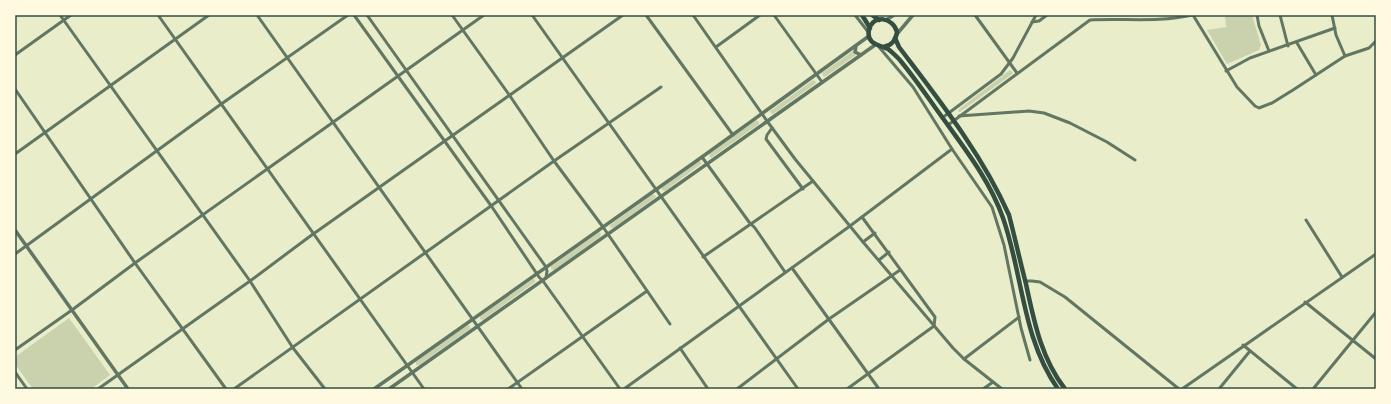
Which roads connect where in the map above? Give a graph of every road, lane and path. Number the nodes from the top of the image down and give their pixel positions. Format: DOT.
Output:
graph roads {
  1 [pos="60,15"];
  2 [pos="71,15"];
  3 [pos="158,15"];
  4 [pos="209,15"];
  5 [pos="258,15"];
  6 [pos="348,15"];
  7 [pos="354,15"];
  8 [pos="367,15"];
  9 [pos="452,15"];
  10 [pos="484,15"];
  11 [pos="532,15"];
  12 [pos="623,15"];
  13 [pos="646,15"];
  14 [pos="693,15"];
  15 [pos="760,15"];
  16 [pos="774,15"];
  17 [pos="855,15"];
  18 [pos="862,15"];
  19 [pos="872,15"];
  20 [pos="894,15"];
  21 [pos="913,15"];
  22 [pos="975,15"];
  23 [pos="1036,15"];
  24 [pos="1047,15"];
  25 [pos="1192,15"];
  26 [pos="1257,15"];
  27 [pos="1280,15"];
  28 [pos="1332,15"];
  29 [pos="64,20"];
  30 [pos="879,20"];
  31 [pos="886,20"];
  32 [pos="1032,22"];
  33 [pos="1334,28"];
  34 [pos="463,30"];
  35 [pos="869,32"];
  36 [pos="896,36"];
  37 [pos="175,39"];
  38 [pos="1376,41"];
  39 [pos="1297,42"];
  40 [pos="856,46"];
  41 [pos="879,46"];
  42 [pos="1288,46"];
  43 [pos="716,47"];
  44 [pos="1270,52"];
  45 [pos="15,55"];
  46 [pos="861,55"];
  47 [pos="1345,56"];
  48 [pos="287,57"];
  49 [pos="562,58"];
  50 [pos="1010,63"];
  51 [pos="407,71"];
  52 [pos="1226,71"];
  53 [pos="1017,73"];
  54 [pos="816,74"];
  55 [pos="1316,75"];
  56 [pos="398,77"];
  57 [pos="822,82"];
  58 [pos="110,85"];
  59 [pos="661,87"];
  60 [pos="15,89"];
  61 [pos="510,96"];
  62 [pos="222,104"];
  63 [pos="763,113"];
  64 [pos="948,114"];
  65 [pos="959,116"];
  66 [pos="942,118"];
  67 [pos="767,121"];
  68 [pos="953,121"];
  69 [pos="333,123"];
  70 [pos="608,124"];
  71 [pos="948,125"];
  72 [pos="772,128"];
  73 [pos="45,132"];
  74 [pos="733,135"];
  75 [pos="454,136"];
  76 [pos="445,142"];
  77 [pos="952,149"];
  78 [pos="157,150"];
  79 [pos="15,154"];
  80 [pos="702,157"];
  81 [pos="1135,160"];
  82 [pos="554,161"];
  83 [pos="708,164"];
  84 [pos="268,169"];
  85 [pos="813,181"];
  86 [pos="379,188"];
  87 [pos="656,189"];
  88 [pos="803,189"];
  89 [pos="661,197"];
  90 [pos="92,198"];
  91 [pos="500,201"];
  92 [pos="997,203"];
  93 [pos="492,207"];
  94 [pos="203,215"];
  95 [pos="862,216"];
  96 [pos="996,218"];
  97 [pos="1306,220"];
  98 [pos="752,224"];
  99 [pos="850,226"];
  100 [pos="603,227"];
  101 [pos="15,230"];
  102 [pos="875,233"];
  103 [pos="314,234"];
  104 [pos="608,234"];
  105 [pos="863,242"];
  106 [pos="26,246"];
  107 [pos="889,252"];
  108 [pos="426,253"];
  109 [pos="15,254"];
  110 [pos="1376,254"];
  111 [pos="703,257"];
  112 [pos="879,260"];
  113 [pos="135,263"];
  114 [pos="546,267"];
  115 [pos="792,268"];
  116 [pos="900,270"];
  117 [pos="786,272"];
  118 [pos="537,273"];
  119 [pos="892,276"];
  120 [pos="1342,277"];
  121 [pos="250,281"];
  122 [pos="543,281"];
  123 [pos="1025,281"];
  124 [pos="647,291"];
  125 [pos="360,299"];
  126 [pos="1305,302"];
  127 [pos="739,306"];
  128 [pos="72,310"];
  129 [pos="1376,312"];
  130 [pos="1019,317"];
  131 [pos="472,319"];
  132 [pos="828,319"];
  133 [pos="670,324"];
  134 [pos="934,326"];
  135 [pos="478,327"];
  136 [pos="183,329"];
  137 [pos="583,337"];
  138 [pos="1353,340"];
  139 [pos="1243,345"];
  140 [pos="293,348"];
  141 [pos="680,348"];
  142 [pos="15,350"];
  143 [pos="1250,351"];
  144 [pos="777,359"];
  145 [pos="964,359"];
  146 [pos="1376,359"];
  147 [pos="1030,360"];
  148 [pos="407,365"];
  149 [pos="15,372"];
  150 [pos="412,373"];
  151 [pos="868,374"];
  152 [pos="118,375"];
  153 [pos="517,382"];
  154 [pos="993,382"];
  155 [pos="27,389"];
  156 [pos="98,389"];
  157 [pos="128,389"];
  158 [pos="226,389"];
  159 [pos="234,389"];
  160 [pos="325,389"];
  161 [pos="374,389"];
  162 [pos="389,389"];
  163 [pos="424,389"];
  164 [pos="508,389"];
  165 [pos="522,389"];
  166 [pos="620,389"];
  167 [pos="624,389"];
  168 [pos="708,389"];
  169 [pos="737,389"];
  170 [pos="798,389"];
  171 [pos="847,389"];
  172 [pos="879,389"];
  173 [pos="983,389"];
  174 [pos="1002,389"];
  175 [pos="1058,389"];
  176 [pos="1065,389"];
  177 [pos="1181,389"];
  178 [pos="1219,389"];
  179 [pos="1297,389"];
  180 [pos="1313,389"];
  1 -- 29 [label="street"];
  2 -- 29 [label="street"];
  3 -- 37 [label="street"];
  4 -- 37 [label="street"];
  5 -- 48 [label="street"];
  6 -- 48 [label="street"];
  7 -- 56 [label="street"];
  8 -- 51 [label="street"];
  9 -- 34 [label="street"];
  10 -- 34 [label="street"];
  11 -- 49 [label="street"];
  12 -- 49 [label="street"];
  13 -- 74 [label="street"];
  14 -- 43 [label="street"];
  15 -- 43 [label="street"];
  16 -- 54 [label="street"];
  17 -- 35 [label="street"];
  18 -- 35 [label="highway"];
  19 -- 30 [label="highway"];
  20 -- 31 [label="street"];
  21 -- 36 [label="street"];
  22 -- 50 [label="street"];
  23 -- 32 [label="street"];
  24 -- 32 [label="street"];
  25 -- 52 [label="street"];
  25 -- 53 [label="street"];
  26 -- 44 [label="street"];
  27 -- 42 [label="street"];
  28 -- 33 [label="street"];
  29 -- 45 [label="street"];
  29 -- 58 [label="street"];
  30 -- 31 [label="highway"];
  30 -- 35 [label="highway"];
  31 -- 36 [label="highway"];
  32 -- 50 [label="street"];
  33 -- 39 [label="street"];
  33 -- 47 [label="street"];
  34 -- 51 [label="street"];
  34 -- 61 [label="street"];
  35 -- 40 [label="street"];
  35 -- 41 [label="highway"];
  36 -- 41 [label="highway"];
  36 -- 64 [label="highway"];
  37 -- 58 [label="street"];
  37 -- 62 [label="street"];
  38 -- 47 [label="street"];
  39 -- 42 [label="street"];
  39 -- 55 [label="street"];
  40 -- 46 [label="street"];
  40 -- 54 [label="street"];
  41 -- 46 [label="street"];
  41 -- 66 [label="highway"];
  41 -- 77 [label="street"];
  42 -- 44 [label="street"];
  43 -- 63 [label="street"];
  44 -- 52 [label="street"];
  46 -- 57 [label="street"];
  47 -- 55 [label="street"];
  48 -- 62 [label="street"];
  48 -- 69 [label="street"];
  49 -- 61 [label="street"];
  49 -- 70 [label="street"];
  50 -- 53 [label="street"];
  50 -- 64 [label="street"];
  51 -- 56 [label="street"];
  51 -- 75 [label="street"];
  52 -- 55 [label="street"];
  53 -- 65 [label="street"];
  54 -- 57 [label="street"];
  54 -- 63 [label="street"];
  56 -- 69 [label="street"];
  56 -- 76 [label="street"];
  57 -- 67 [label="street"];
  58 -- 73 [label="street"];
  58 -- 78 [label="street"];
  59 -- 70 [label="street"];
  60 -- 73 [label="street"];
  61 -- 75 [label="street"];
  61 -- 82 [label="street"];
  62 -- 78 [label="street"];
  62 -- 84 [label="street"];
  63 -- 67 [label="street"];
  63 -- 74 [label="street"];
  64 -- 66 [label="street"];
  64 -- 68 [label="highway"];
  65 -- 68 [label="street"];
  65 -- 81 [label="street"];
  66 -- 71 [label="highway"];
  67 -- 72 [label="street"];
  67 -- 83 [label="street"];
  68 -- 71 [label="street"];
  68 -- 123 [label="highway"];
  69 -- 84 [label="street"];
  69 -- 86 [label="street"];
  70 -- 82 [label="street"];
  70 -- 87 [label="street"];
  71 -- 92 [label="highway"];
  72 -- 85 [label="street"];
  72 -- 88 [label="street"];
  73 -- 79 [label="street"];
  73 -- 90 [label="street"];
  74 -- 80 [label="street"];
  75 -- 76 [label="street"];
  75 -- 91 [label="street"];
  76 -- 86 [label="street"];
  76 -- 93 [label="street"];
  77 -- 95 [label="street"];
  77 -- 96 [label="street"];
  78 -- 90 [label="street"];
  78 -- 94 [label="street"];
  80 -- 83 [label="street"];
  80 -- 87 [label="street"];
  82 -- 91 [label="street"];
  82 -- 100 [label="street"];
  83 -- 89 [label="street"];
  83 -- 98 [label="street"];
  84 -- 94 [label="street"];
  84 -- 103 [label="street"];
  85 -- 88 [label="street"];
  85 -- 99 [label="street"];
  86 -- 103 [label="street"];
  86 -- 108 [label="street"];
  87 -- 89 [label="street"];
  87 -- 100 [label="street"];
  88 -- 98 [label="street"];
  89 -- 104 [label="street"];
  89 -- 111 [label="street"];
  90 -- 106 [label="street"];
  90 -- 113 [label="street"];
  91 -- 93 [label="street"];
  91 -- 114 [label="street"];
  92 -- 96 [label="street"];
  92 -- 175 [label="highway"];
  93 -- 108 [label="street"];
  93 -- 118 [label="street"];
  94 -- 113 [label="street"];
  94 -- 121 [label="street"];
  95 -- 99 [label="street"];
  95 -- 102 [label="street"];
  96 -- 130 [label="street"];
  97 -- 120 [label="street"];
  98 -- 111 [label="street"];
  98 -- 117 [label="street"];
  99 -- 105 [label="street"];
  99 -- 115 [label="street"];
  100 -- 104 [label="street"];
  100 -- 114 [label="street"];
  101 -- 106 [label="street"];
  102 -- 105 [label="street"];
  102 -- 107 [label="street"];
  103 -- 121 [label="street"];
  103 -- 125 [label="street"];
  104 -- 122 [label="street"];
  104 -- 124 [label="street"];
  105 -- 112 [label="street"];
  106 -- 109 [label="street"];
  106 -- 128 [label="street"];
  107 -- 112 [label="street"];
  107 -- 116 [label="street"];
  108 -- 125 [label="street"];
  108 -- 131 [label="street"];
  110 -- 120 [label="street"];
  111 -- 127 [label="street"];
  112 -- 119 [label="street"];
  113 -- 128 [label="street"];
  113 -- 136 [label="street"];
  114 -- 118 [label="street"];
  114 -- 122 [label="street"];
  115 -- 117 [label="street"];
  115 -- 132 [label="street"];
  116 -- 119 [label="street"];
  116 -- 134 [label="street"];
  117 -- 127 [label="street"];
  118 -- 122 [label="street"];
  118 -- 131 [label="street"];
  119 -- 132 [label="street"];
  119 -- 134 [label="street"];
  120 -- 126 [label="street"];
  121 -- 136 [label="street"];
  121 -- 140 [label="street"];
  122 -- 135 [label="street"];
  122 -- 137 [label="street"];
  123 -- 176 [label="highway"];
  123 -- 177 [label="street"];
  124 -- 133 [label="street"];
  124 -- 137 [label="street"];
  125 -- 140 [label="street"];
  125 -- 148 [label="street"];
  126 -- 138 [label="street"];
  126 -- 139 [label="street"];
  127 -- 141 [label="street"];
  127 -- 144 [label="street"];
  128 -- 142 [label="street"];
  128 -- 152 [label="street"];
  129 -- 138 [label="street"];
  130 -- 145 [label="street"];
  130 -- 147 [label="street"];
  131 -- 135 [label="street"];
  131 -- 148 [label="street"];
  132 -- 144 [label="street"];
  132 -- 151 [label="street"];
  134 -- 145 [label="street"];
  134 -- 151 [label="street"];
  135 -- 150 [label="street"];
  135 -- 153 [label="street"];
  136 -- 152 [label="street"];
  136 -- 158 [label="street"];
  137 -- 153 [label="street"];
  137 -- 166 [label="street"];
  138 -- 146 [label="street"];
  138 -- 180 [label="street"];
  139 -- 143 [label="street"];
  139 -- 177 [label="street"];
  140 -- 159 [label="street"];
  140 -- 160 [label="street"];
  141 -- 167 [label="street"];
  141 -- 168 [label="street"];
  143 -- 178 [label="street"];
  143 -- 179 [label="street"];
  144 -- 169 [label="street"];
  144 -- 170 [label="street"];
  145 -- 154 [label="street"];
  148 -- 150 [label="street"];
  148 -- 161 [label="street"];
  149 -- 155 [label="street"];
  150 -- 162 [label="street"];
  150 -- 163 [label="street"];
  151 -- 171 [label="street"];
  151 -- 172 [label="street"];
  152 -- 156 [label="street"];
  152 -- 157 [label="street"];
  153 -- 164 [label="street"];
  153 -- 165 [label="street"];
  154 -- 173 [label="street"];
  154 -- 174 [label="street"];
}
